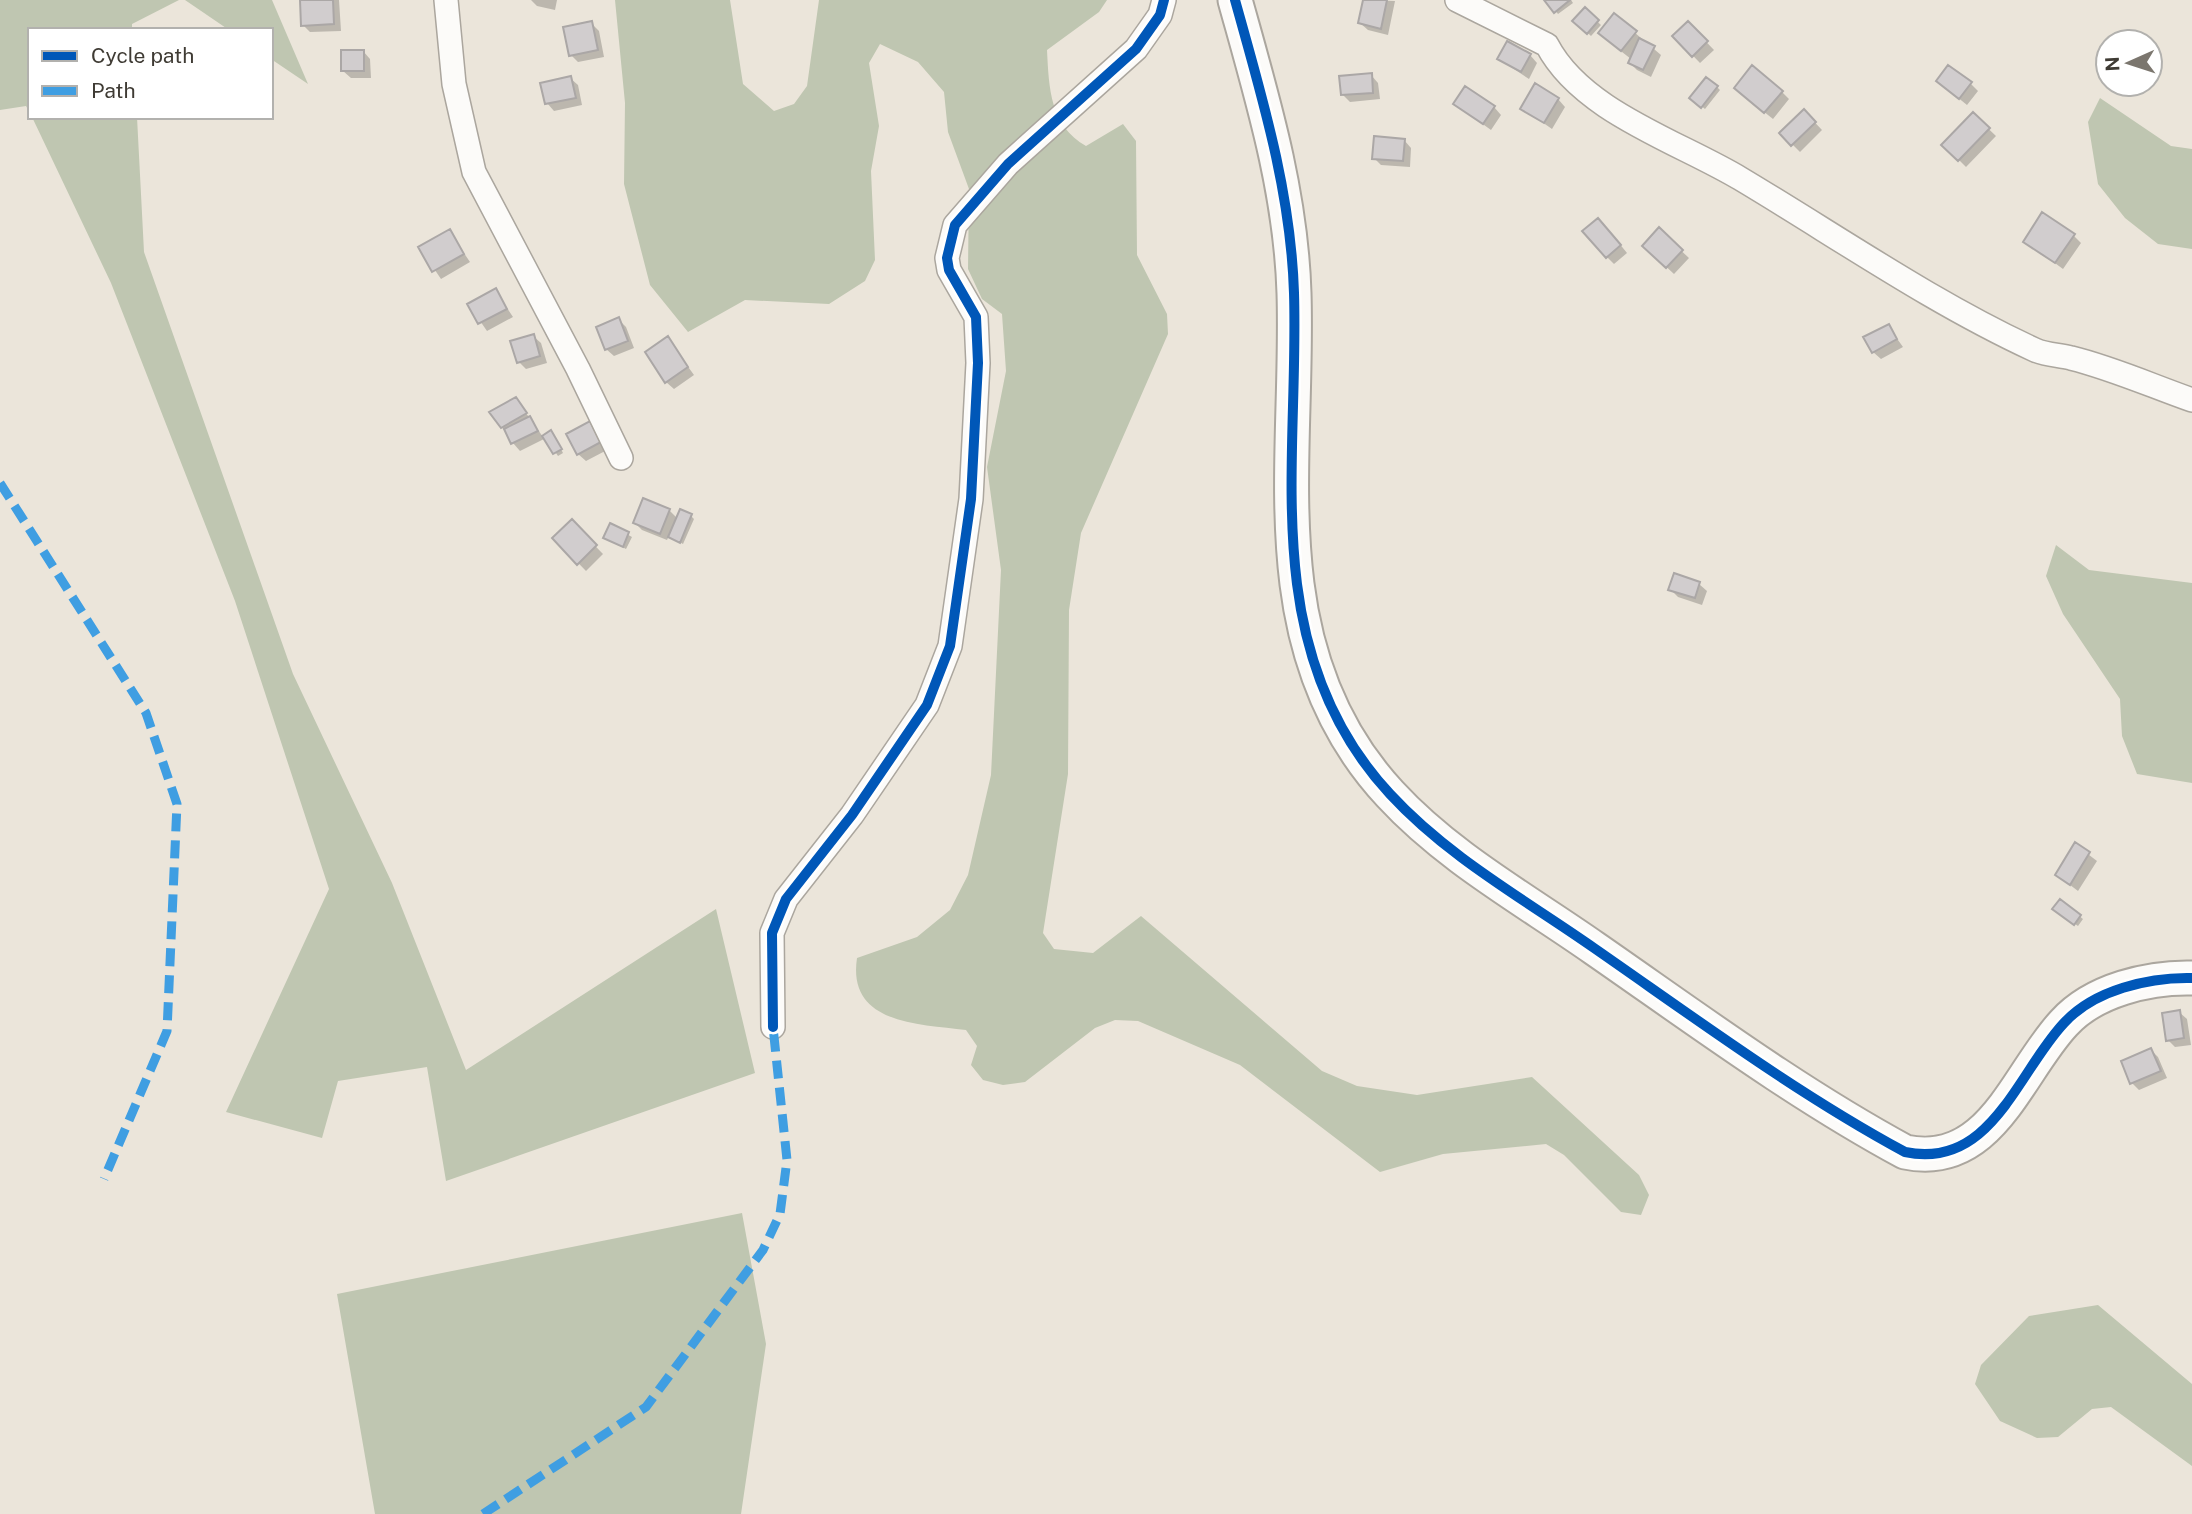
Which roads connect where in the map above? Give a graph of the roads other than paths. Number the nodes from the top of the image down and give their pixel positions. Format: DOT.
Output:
graph roads {
  1 [pos="446,0"];
  2 [pos="1164,0"];
  3 [pos="1235,0"];
  4 [pos="1457,0"];
  5 [pos="2192,400"];
  6 [pos="621,458"];
  7 [pos="2192,978"];
  8 [pos="773,1027"];
  1 -- 6 [label="street"];
  2 -- 8 [label="street"];
  3 -- 7 [label="street"];
  4 -- 5 [label="street"];
}
